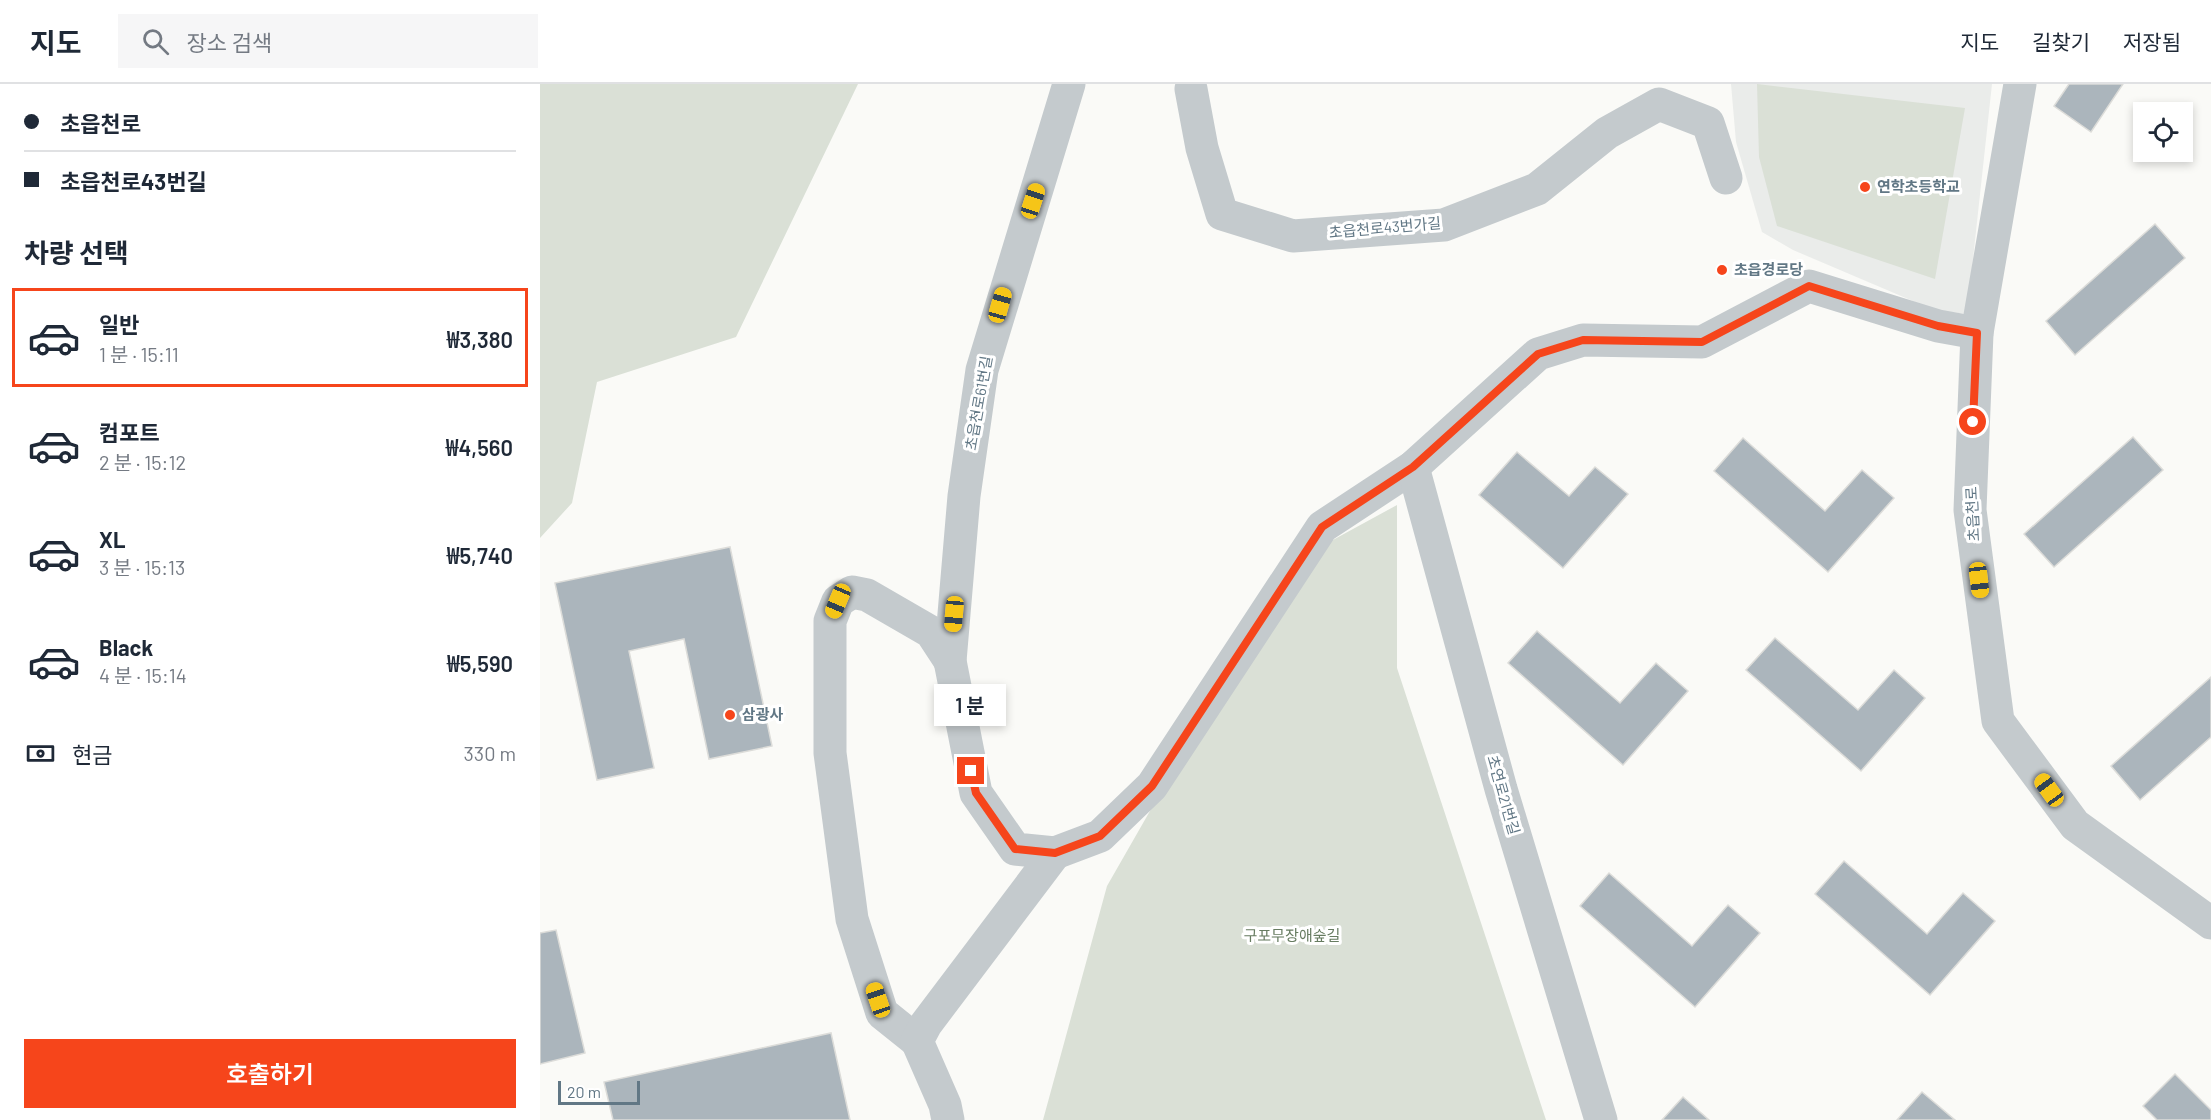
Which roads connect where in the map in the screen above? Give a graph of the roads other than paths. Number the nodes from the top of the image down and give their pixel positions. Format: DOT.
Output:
graph roads {
  1 [pos="1069,84"];
  2 [pos="2020,84"];
  3 [pos="1191,86"];
  4 [pos="1726,178"];
  5 [pos="1977,333"];
  6 [pos="1413,467"];
  7 [pos="950,661"];
  8 [pos="1055,853"];
  9 [pos="2211,923"];
  10 [pos="917,1041"];
  11 [pos="948,1120"];
  12 [pos="1601,1120"];
  1 -- 7 [label="street, 초읍천로61번길"];
  2 -- 5 [label="street, 초읍천로"];
  3 -- 4 [label="street, 초읍천로43번가길"];
  5 -- 6 [label="street"];
  5 -- 9 [label="street, 초읍천로"];
  6 -- 8 [label="street"];
  6 -- 12 [label="street, 초연로21번길"];
  7 -- 8 [label="street"];
  7 -- 10 [label="street"];
  8 -- 10 [label="street"];
  10 -- 11 [label="street"];
}
